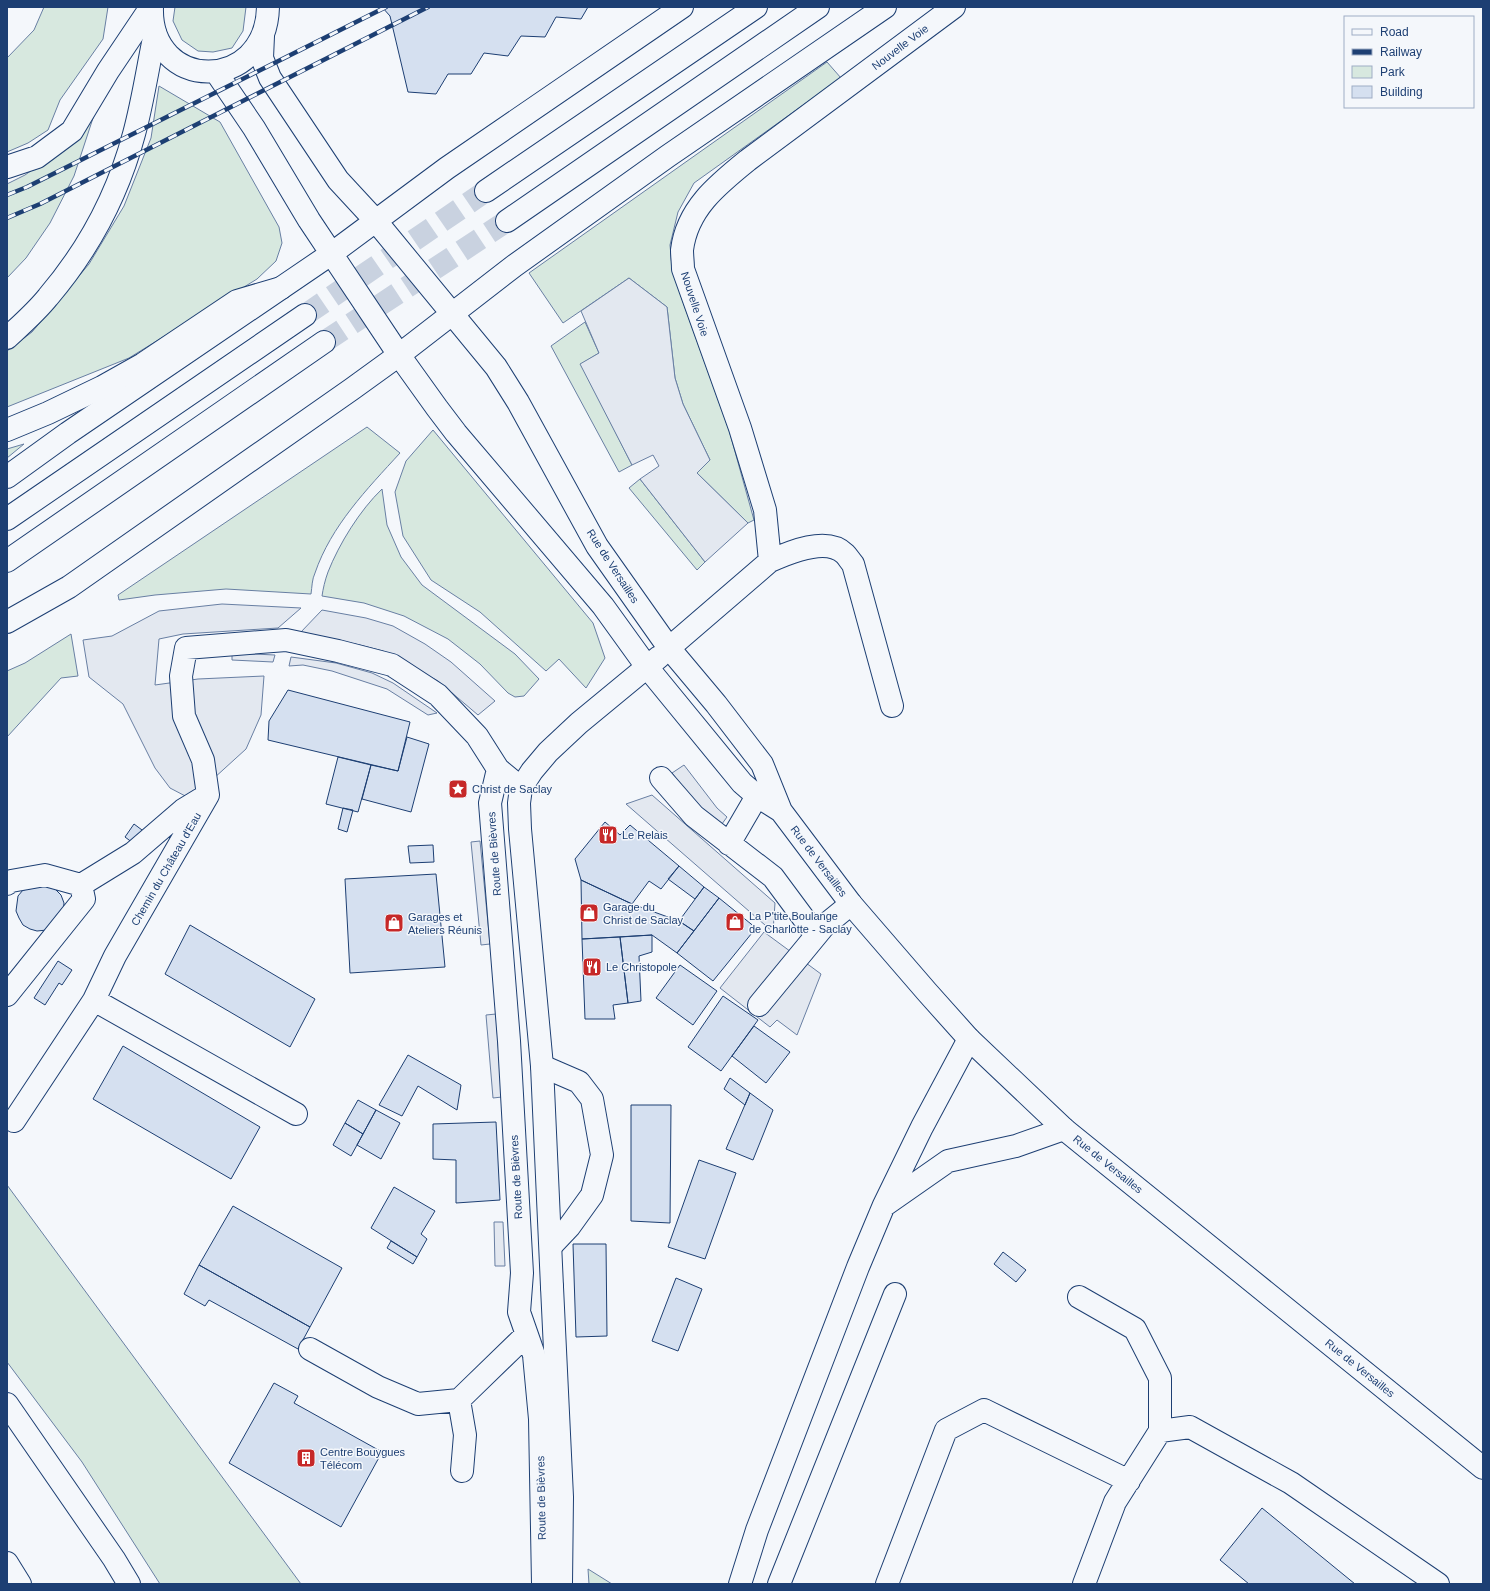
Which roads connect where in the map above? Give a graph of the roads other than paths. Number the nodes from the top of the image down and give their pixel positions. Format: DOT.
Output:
graph roads {
  1 [pos="152,7"];
  2 [pos="268,7"];
  3 [pos="682,7"];
  4 [pos="756,7"];
  5 [pos="818,7"];
  6 [pos="885,7"];
  7 [pos="954,7"];
  8 [pos="155,33"];
  9 [pos="263,36"];
  10 [pos="216,72"];
  11 [pos="7,167"];
  12 [pos="486,191"];
  13 [pos="375,220"];
  14 [pos="507,221"];
  15 [pos="331,254"];
  16 [pos="281,288"];
  17 [pos="453,314"];
  18 [pos="305,315"];
  19 [pos="7,338"];
  20 [pos="324,342"];
  21 [pos="399,355"];
  22 [pos="7,430"];
  23 [pos="7,476"];
  24 [pos="7,519"];
  25 [pos="770,560"];
  26 [pos="7,561"];
  27 [pos="7,622"];
  28 [pos="669,648"];
  29 [pos="647,666"];
  30 [pos="892,706"];
  31 [pos="498,769"];
  32 [pos="661,778"];
  33 [pos="521,788"];
  34 [pos="208,795"];
  35 [pos="757,796"];
  36 [pos="781,811"];
  37 [pos="729,844"];
  38 [pos="7,884"];
  39 [pos="81,885"];
  40 [pos="851,904"];
  41 [pos="816,935"];
  42 [pos="7,995"];
  43 [pos="94,1000"];
  44 [pos="759,1005"];
  45 [pos="969,1039"];
  46 [pos="542,1066"];
  47 [pos="296,1114"];
  48 [pos="14,1121"];
  49 [pos="1064,1129"];
  50 [pos="884,1206"];
  51 [pos="551,1246"];
  52 [pos="522,1273"];
  53 [pos="552,1278"];
  54 [pos="895,1294"];
  55 [pos="1079,1297"];
  56 [pos="526,1334"];
  57 [pos="310,1349"];
  58 [pos="459,1400"];
  59 [pos="7,1404"];
  60 [pos="1160,1431"];
  61 [pos="1483,1468"];
  62 [pos="462,1471"];
  63 [pos="1129,1481"];
  64 [pos="7,1564"];
  65 [pos="20,1584"];
  66 [pos="129,1584"];
  67 [pos="543,1584"];
  68 [pos="561,1584"];
  69 [pos="740,1584"];
  70 [pos="779,1584"];
  71 [pos="887,1584"];
  72 [pos="1084,1584"];
  73 [pos="1438,1584"];
  1 -- 8 [label="main road"];
  1 -- 11 [label="main road"];
  2 -- 9 [label="main road"];
  3 -- 13 [label="main road"];
  4 -- 12 [label="main road"];
  5 -- 14 [label="main road"];
  6 -- 17 [label="main road"];
  7 -- 25 [label="main road, Nouvelle Voie"];
  8 -- 10 [label="main road"];
  8 -- 19 [label="main road"];
  9 -- 10 [label="main road"];
  9 -- 13 [label="main road, Rue de Versailles"];
  10 -- 15 [label="main road, Rue de Versailles"];
  13 -- 15 [label="main road"];
  13 -- 17 [label="main road, Rue de Versailles"];
  15 -- 16 [label="main road"];
  15 -- 21 [label="main road, Rue de Versailles"];
  16 -- 22 [label="main road"];
  16 -- 23 [label="main road"];
  17 -- 21 [label="main road"];
  17 -- 28 [label="main road, Rue de Versailles"];
  18 -- 24 [label="main road"];
  20 -- 26 [label="main road"];
  21 -- 27 [label="main road"];
  21 -- 29 [label="main road, Rue de Versailles"];
  25 -- 28 [label="main road"];
  25 -- 30 [label="main road"];
  28 -- 29 [label="main road"];
  28 -- 36 [label="main road, Rue de Versailles"];
  29 -- 33 [label="main road"];
  29 -- 35 [label="main road, Rue de Versailles"];
  31 -- 33 [label="main road"];
  31 -- 34 [label="main road"];
  31 -- 52 [label="main road, Route de Bièvres"];
  32 -- 37 [label="main road"];
  33 -- 46 [label="main road"];
  34 -- 39 [label="main road"];
  34 -- 43 [label="main road, Chemin du Château d'Eau"];
  35 -- 36 [label="main road, Rue de Versailles"];
  35 -- 37 [label="main road"];
  36 -- 40 [label="main road, Rue de Versailles"];
  37 -- 41 [label="main road"];
  38 -- 39 [label="main road"];
  39 -- 42 [label="main road"];
  40 -- 41 [label="main road"];
  40 -- 45 [label="main road, Rue de Versailles"];
  41 -- 44 [label="main road"];
  43 -- 47 [label="main road"];
  43 -- 48 [label="main road, Chemin du Château d'Eau"];
  45 -- 49 [label="main road, Rue de Versailles"];
  45 -- 50 [label="main road"];
  46 -- 51 [label="main road"];
  46 -- 51 [label="main road"];
  49 -- 50 [label="main road"];
  49 -- 61 [label="main road, Rue de Versailles"];
  50 -- 69 [label="main road"];
  51 -- 53 [label="main road"];
  52 -- 53 [label="main road"];
  52 -- 56 [label="main road, Route de Bièvres"];
  53 -- 68 [label="main road"];
  54 -- 70 [label="main road"];
  55 -- 60 [label="main road"];
  56 -- 58 [label="main road"];
  56 -- 67 [label="main road, Route de Bièvres"];
  57 -- 58 [label="main road"];
  58 -- 62 [label="main road"];
  59 -- 66 [label="main road"];
  60 -- 63 [label="main road"];
  60 -- 73 [label="main road"];
  63 -- 71 [label="main road"];
  63 -- 72 [label="main road"];
  64 -- 65 [label="main road"];
}
